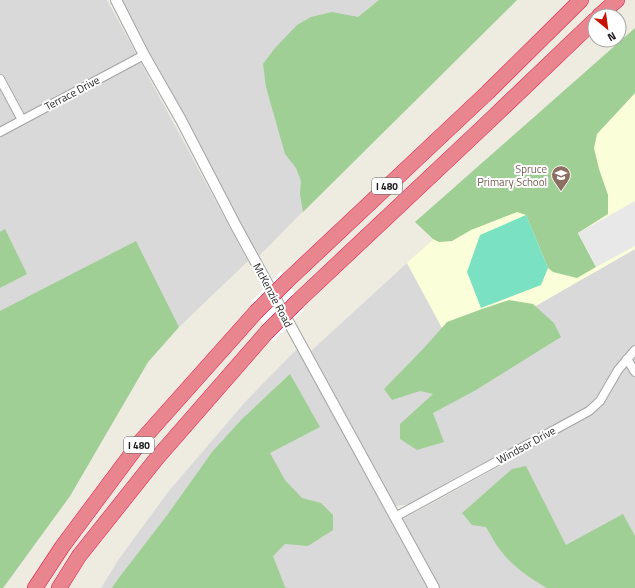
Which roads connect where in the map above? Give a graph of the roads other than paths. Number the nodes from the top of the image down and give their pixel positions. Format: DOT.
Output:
graph roads {
  1 [pos="116,0"];
  2 [pos="581,0"];
  3 [pos="617,0"];
  4 [pos="608,8"];
  5 [pos="587,28"];
  6 [pos="144,55"];
  7 [pos="0,79"];
  8 [pos="22,120"];
  9 [pos="0,132"];
  10 [pos="635,350"];
  11 [pos="627,359"];
  12 [pos="635,372"];
  13 [pos="395,517"];
  14 [pos="35,588"];
  15 [pos="59,588"];
  16 [pos="434,588"];
  1 -- 6 [label="street, McKenzie Road"];
  2 -- 14 [label="highway, I 480, bridge"];
  3 -- 4 [label="highway"];
  5 -- 15 [label="highway, I 480, bridge"];
  6 -- 8 [label="street, Terrace Drive"];
  6 -- 13 [label="street, McKenzie Road"];
  7 -- 8 [label="street"];
  8 -- 9 [label="street, Terrace Drive"];
  10 -- 11 [label="street, Windsor Drive"];
  11 -- 12 [label="street"];
  11 -- 13 [label="street, Windsor Drive"];
  13 -- 16 [label="street, McKenzie Road"];
}
